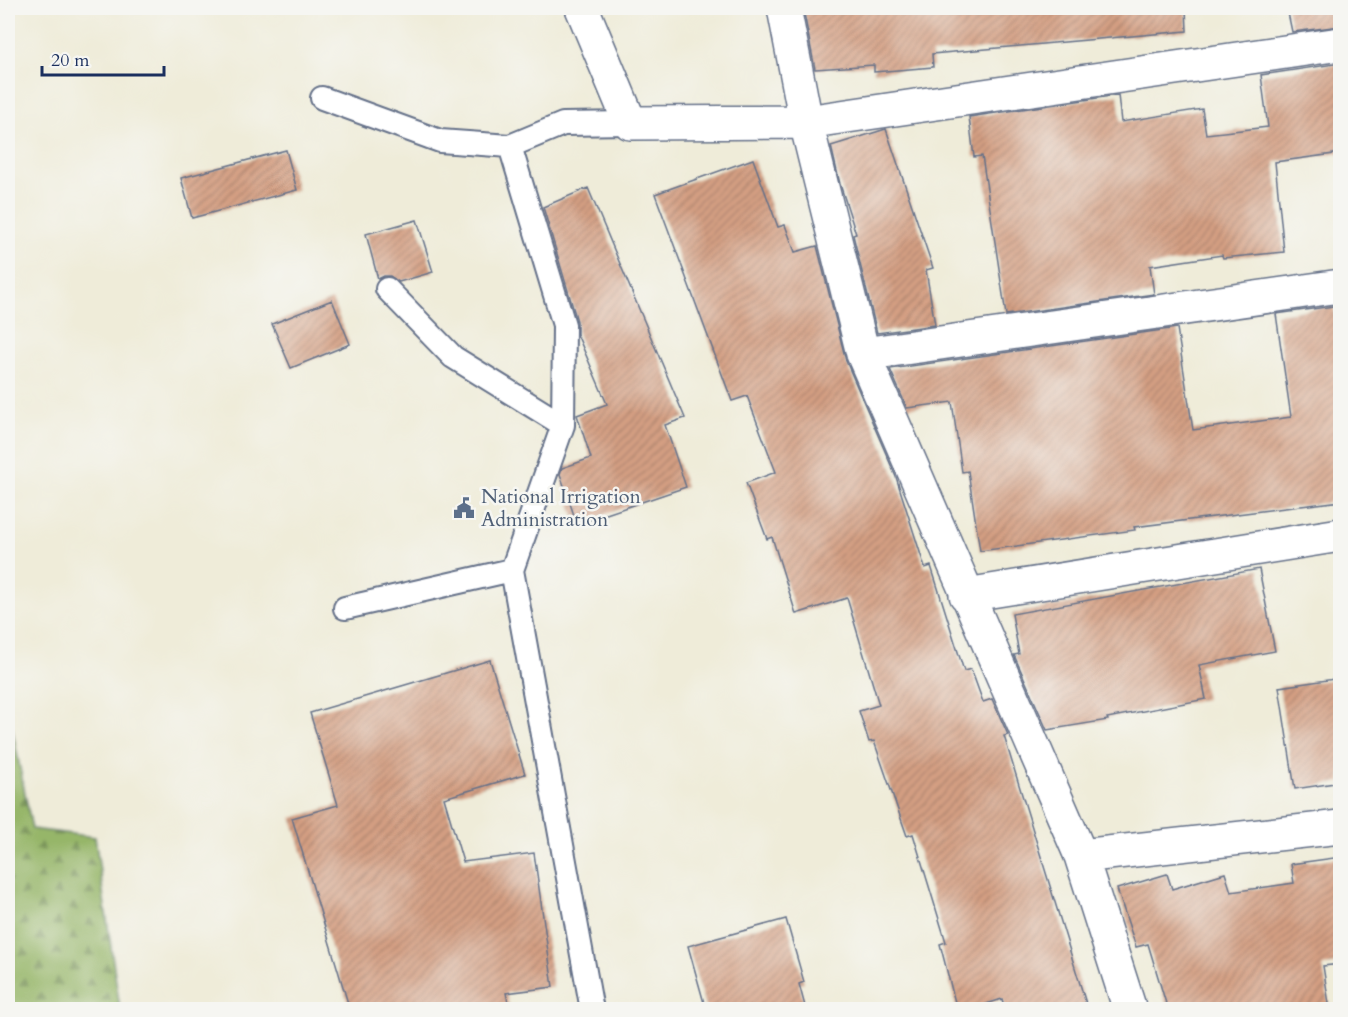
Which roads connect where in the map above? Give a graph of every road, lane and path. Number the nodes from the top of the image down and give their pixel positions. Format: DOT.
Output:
graph roads {
  1 [pos="582,8"];
  2 [pos="784,8"];
  3 [pos="1341,44"];
  4 [pos="322,98"];
  5 [pos="806,122"];
  6 [pos="630,123"];
  7 [pos="510,146"];
  8 [pos="1341,286"];
  9 [pos="387,289"];
  10 [pos="862,354"];
  11 [pos="563,425"];
  12 [pos="1341,535"];
  13 [pos="512,570"];
  14 [pos="966,595"];
  15 [pos="345,608"];
  16 [pos="1341,827"];
  17 [pos="1081,856"];
  18 [pos="592,1010"];
  19 [pos="1130,1010"];
  1 -- 6 [label="street"];
  2 -- 5 [label="street"];
  3 -- 5 [label="street"];
  4 -- 7 [label="lane"];
  5 -- 6 [label="street"];
  5 -- 10 [label="street"];
  6 -- 7 [label="lane"];
  7 -- 11 [label="lane"];
  8 -- 10 [label="street"];
  9 -- 11 [label="lane"];
  10 -- 14 [label="street"];
  11 -- 13 [label="lane"];
  12 -- 14 [label="street"];
  13 -- 15 [label="lane"];
  13 -- 18 [label="lane"];
  14 -- 17 [label="street"];
  16 -- 17 [label="street"];
  17 -- 19 [label="street"];
}
